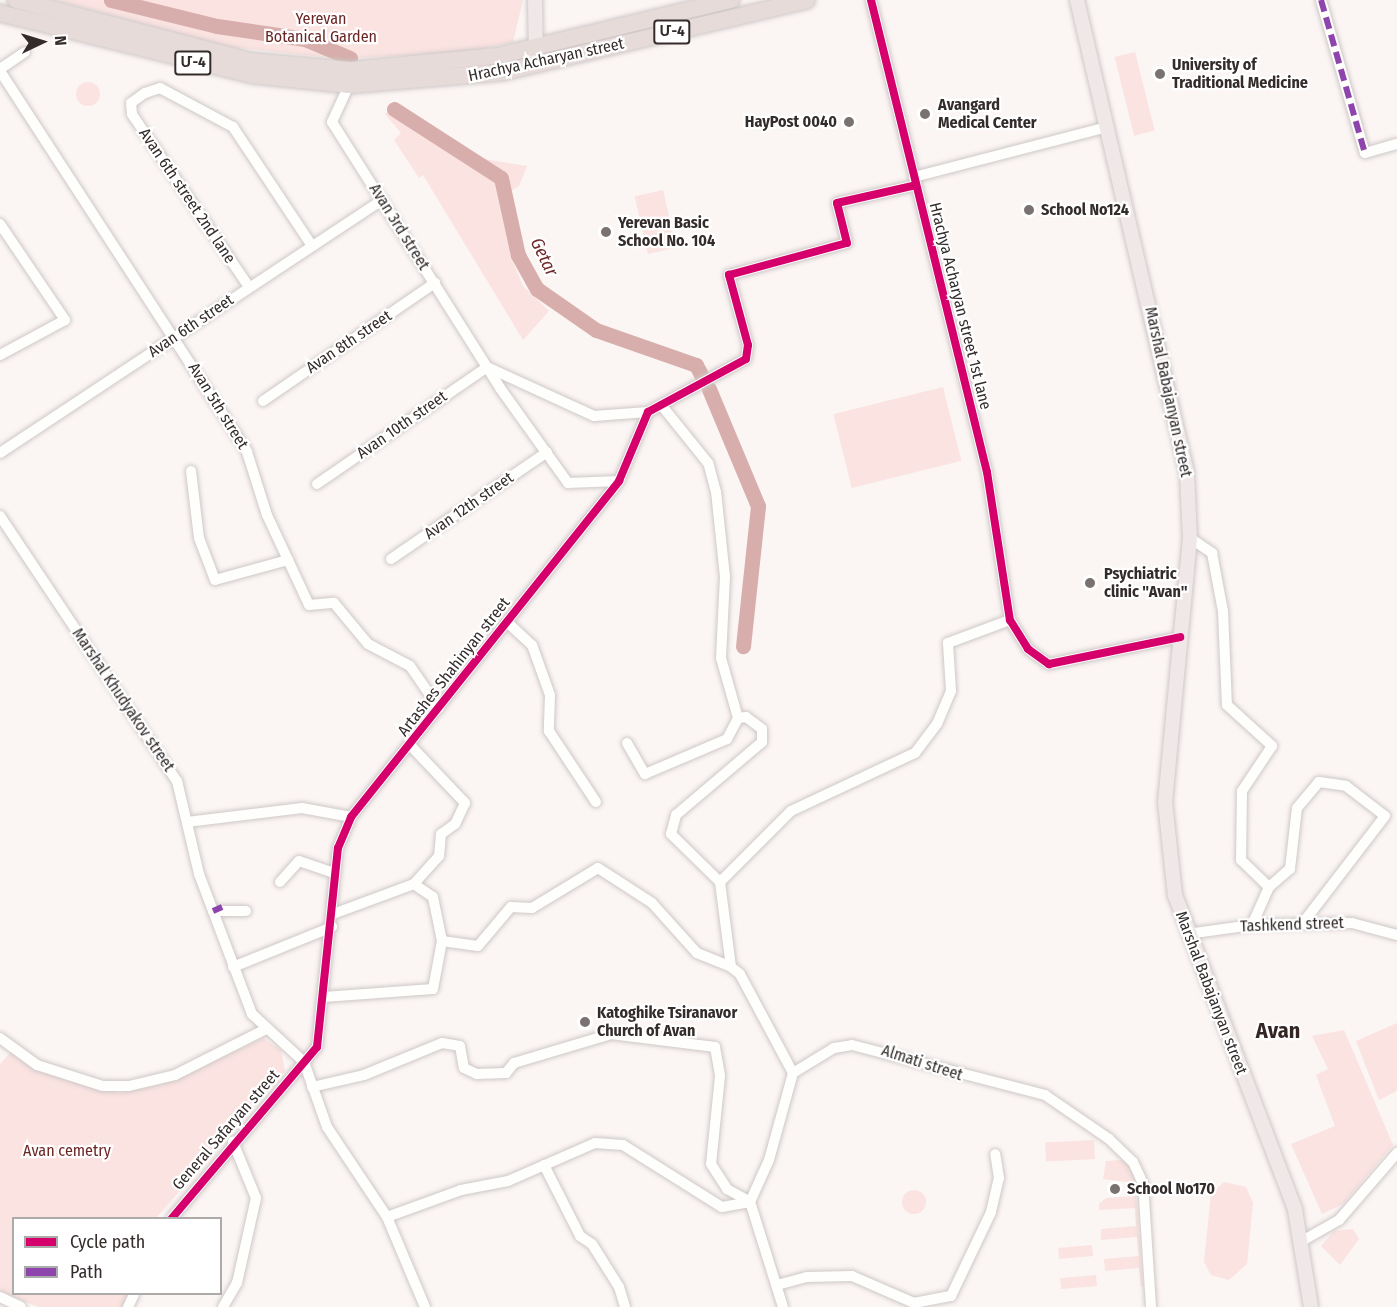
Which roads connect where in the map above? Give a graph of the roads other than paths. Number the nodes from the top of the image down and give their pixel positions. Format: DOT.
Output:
graph roads {
  1 [pos="16,0"];
  2 [pos="535,0"];
  3 [pos="731,0"];
  4 [pos="807,0"];
  5 [pos="871,0"];
  6 [pos="1077,0"];
  7 [pos="1321,0"];
  8 [pos="0,14"];
  9 [pos="25,52"];
  10 [pos="536,56"];
  11 [pos="0,70"];
  12 [pos="349,85"];
  13 [pos="1107,128"];
  14 [pos="1397,144"];
  15 [pos="915,181"];
  16 [pos="382,200"];
  17 [pos="0,224"];
  18 [pos="312,246"];
  19 [pos="435,283"];
  20 [pos="249,287"];
  21 [pos="174,338"];
  22 [pos="1,356"];
  23 [pos="487,367"];
  24 [pos="263,401"];
  25 [pos="662,406"];
  26 [pos="648,412"];
  27 [pos="547,452"];
  28 [pos="0,453"];
  29 [pos="191,471"];
  30 [pos="619,481"];
  31 [pos="317,484"];
  32 [pos="0,516"];
  33 [pos="1190,538"];
  34 [pos="288,560"];
  35 [pos="391,560"];
  36 [pos="1010,620"];
  37 [pos="507,622"];
  38 [pos="1180,637"];
  39 [pos="439,708"];
  40 [pos="738,718"];
  41 [pos="627,743"];
  42 [pos="410,745"];
  43 [pos="596,802"];
  44 [pos="351,817"];
  45 [pos="187,822"];
  46 [pos="334,873"];
  47 [pos="279,882"];
  48 [pos="720,882"];
  49 [pos="414,884"];
  50 [pos="1269,887"];
  51 [pos="217,909"];
  52 [pos="246,911"];
  53 [pos="333,914"];
  54 [pos="1302,924"];
  55 [pos="1252,925"];
  56 [pos="332,927"];
  57 [pos="1187,934"];
  58 [pos="1397,935"];
  59 [pos="442,941"];
  60 [pos="233,967"];
  61 [pos="730,967"];
  62 [pos="324,997"];
  63 [pos="266,1029"];
  64 [pos="0,1038"];
  65 [pos="304,1062"];
  66 [pos="793,1073"];
  67 [pos="312,1087"];
  68 [pos="233,1142"];
  69 [pos="1397,1153"];
  70 [pos="994,1154"];
  71 [pos="544,1165"];
  72 [pos="750,1202"];
  73 [pos="173,1217"];
  74 [pos="387,1217"];
  75 [pos="1302,1241"];
  76 [pos="777,1286"];
  77 [pos="0,1297"];
  78 [pos="21,1307"];
  79 [pos="223,1307"];
  80 [pos="425,1307"];
  81 [pos="625,1307"];
  82 [pos="783,1307"];
  83 [pos="1151,1307"];
  84 [pos="1311,1307"];
  1 -- 10 [label="highway, Hrachya Acharyan street / Մ-4"];
  2 -- 10 [label="main road"];
  3 -- 10 [label="highway, Hrachya Acharyan street / Մ-4"];
  4 -- 10 [label="highway, Hrachya Acharyan street / Մ-4"];
  5 -- 15 [label="street, Hrachya Acharyan street 1st lane"];
  6 -- 13 [label="main road, Marshal Babajanyan street"];
  7 -- 14 [label="street"];
  8 -- 12 [label="highway, Hrachya Acharyan street / Մ-4"];
  9 -- 11 [label="street"];
  10 -- 12 [label="highway, Hrachya Acharyan street / Մ-4"];
  11 -- 21 [label="street, Avan 5th street"];
  12 -- 16 [label="street, Avan 3rd street"];
  13 -- 15 [label="street"];
  13 -- 33 [label="main road, Marshal Babajanyan street"];
  15 -- 25 [label="street, Hrachya Acharyan street 1st lane"];
  15 -- 36 [label="street, Hrachya Acharyan street 1st lane"];
  16 -- 18 [label="street, Avan 6th street"];
  16 -- 19 [label="street, Avan 3rd street"];
  17 -- 22 [label="street"];
  18 -- 20 [label="street, Avan 6th street"];
  18 -- 20 [label="street, Avan 6th street 2nd lane"];
  19 -- 23 [label="street, Avan 3rd street"];
  19 -- 24 [label="street, Avan 8th street"];
  20 -- 21 [label="street, Avan 6th street"];
  21 -- 28 [label="street, Avan 6th street"];
  21 -- 34 [label="street, Avan 5th street"];
  23 -- 26 [label="street"];
  23 -- 27 [label="street, Avan 3rd street"];
  23 -- 31 [label="street, Avan 10th street"];
  25 -- 26 [label="street"];
  25 -- 40 [label="street"];
  26 -- 30 [label="street, Artashes Shahinyan street"];
  27 -- 30 [label="street, Avan 3rd street"];
  27 -- 35 [label="street, Avan 12th street"];
  29 -- 34 [label="street"];
  30 -- 37 [label="street, Artashes Shahinyan street"];
  32 -- 45 [label="street, Marshal Khudyakov street"];
  33 -- 38 [label="main road, Marshal Babajanyan street"];
  33 -- 50 [label="street"];
  34 -- 39 [label="street, Avan 5th street"];
  36 -- 38 [label="street"];
  36 -- 48 [label="street"];
  37 -- 39 [label="street, Artashes Shahinyan street"];
  37 -- 43 [label="street"];
  38 -- 57 [label="main road, Marshal Babajanyan street"];
  39 -- 42 [label="street, Artashes Shahinyan street"];
  40 -- 41 [label="street"];
  40 -- 48 [label="street"];
  42 -- 44 [label="street, Artashes Shahinyan street"];
  42 -- 49 [label="street"];
  44 -- 45 [label="street"];
  44 -- 46 [label="street, Artashes Shahinyan street"];
  45 -- 51 [label="street, Marshal Khudyakov street"];
  46 -- 47 [label="street"];
  46 -- 53 [label="street, Artashes Shahinyan street"];
  48 -- 61 [label="street"];
  49 -- 53 [label="street"];
  49 -- 59 [label="street"];
  50 -- 54 [label="street"];
  50 -- 55 [label="street"];
  51 -- 52 [label="street"];
  51 -- 60 [label="street, Marshal Khudyakov street"];
  53 -- 56 [label="street, Artashes Shahinyan street"];
  54 -- 55 [label="street, Tashkend street"];
  54 -- 58 [label="street, Tashkend street"];
  55 -- 57 [label="street, Tashkend street"];
  56 -- 60 [label="street"];
  56 -- 62 [label="street, Artashes Shahinyan street"];
  57 -- 75 [label="main road, Marshal Babajanyan street"];
  59 -- 61 [label="street"];
  59 -- 62 [label="street"];
  60 -- 63 [label="street, Marshal Khudyakov street"];
  61 -- 66 [label="street"];
  62 -- 65 [label="street, Artashes Shahinyan street"];
  63 -- 64 [label="street"];
  63 -- 65 [label="street, Marshal Khudyakov street"];
  65 -- 67 [label="street, Marshal Khudyakov street"];
  65 -- 68 [label="street, General Safaryan street"];
  66 -- 72 [label="street"];
  66 -- 83 [label="street, Almati street"];
  67 -- 72 [label="street"];
  67 -- 74 [label="street, Marshal Khudyakov street"];
  68 -- 73 [label="street, General Safaryan street"];
  68 -- 79 [label="street"];
  69 -- 75 [label="street"];
  70 -- 76 [label="street"];
  71 -- 72 [label="street"];
  71 -- 74 [label="street"];
  71 -- 81 [label="street"];
  72 -- 76 [label="street"];
  74 -- 80 [label="street, Marshal Khudyakov street"];
  75 -- 84 [label="main road, Marshal Babajanyan street"];
  76 -- 82 [label="street"];
  77 -- 78 [label="street"];
}
